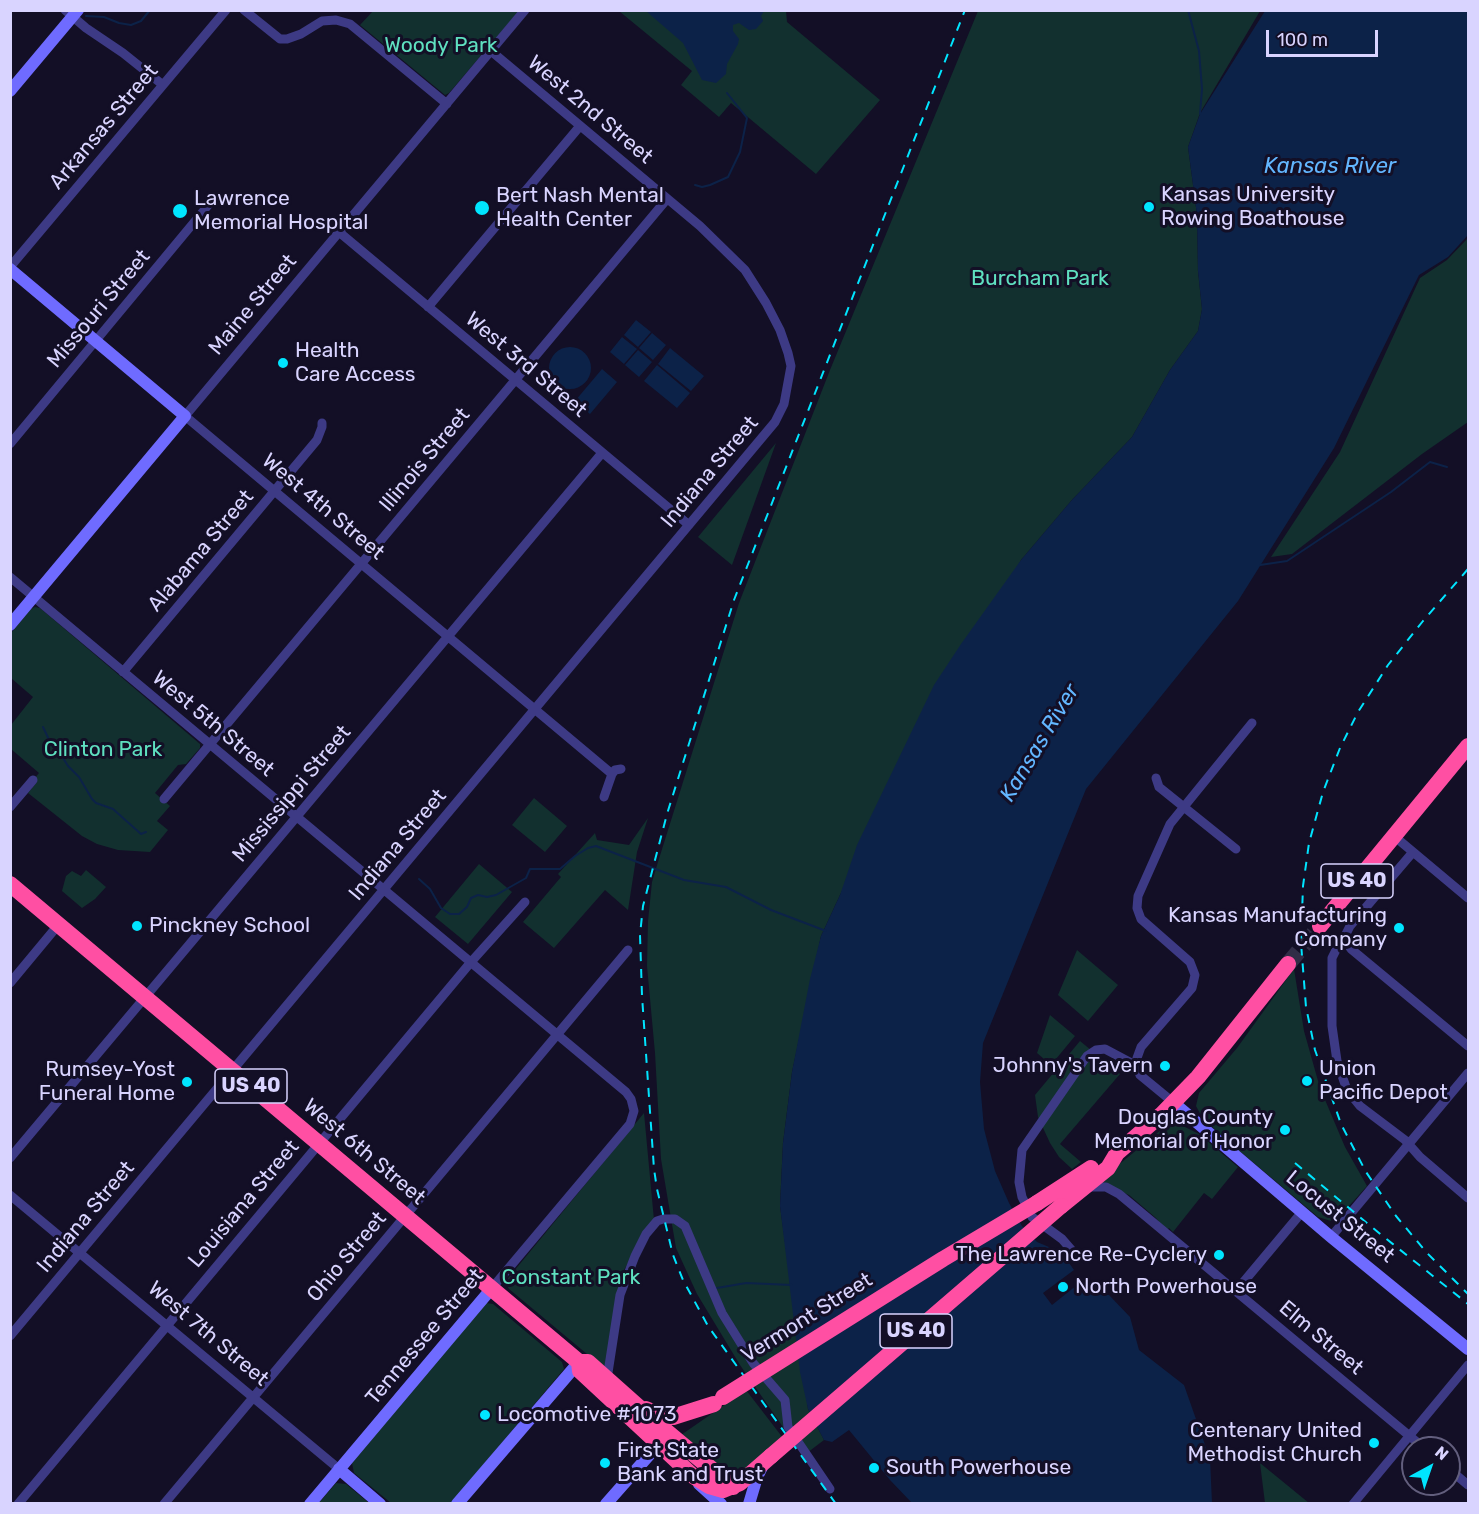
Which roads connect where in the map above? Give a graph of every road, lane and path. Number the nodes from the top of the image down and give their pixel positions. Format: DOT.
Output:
graph roads {
  1 [pos="226,10"];
  2 [pos="244,10"];
  3 [pos="525,10"];
  4 [pos="72,13"];
  5 [pos="491,51"];
  6 [pos="163,85"];
  7 [pos="10,92"];
  8 [pos="447,104"];
  9 [pos="580,126"];
  10 [pos="215,197"];
  11 [pos="668,199"];
  12 [pos="339,232"];
  13 [pos="10,268"];
  14 [pos="429,307"];
  15 [pos="96,341"];
  16 [pos="791,366"];
  17 [pos="515,380"];
  18 [pos="185,416"];
  19 [pos="322,423"];
  20 [pos="10,444"];
  21 [pos="602,453"];
  22 [pos="274,491"];
  23 [pos="689,525"];
  24 [pos="361,564"];
  25 [pos="10,577"];
  26 [pos="34,597"];
  27 [pos="10,625"];
  28 [pos="448,636"];
  29 [pos="123,672"];
  30 [pos="534,709"];
  31 [pos="1252,723"];
  32 [pos="210,744"];
  33 [pos="1468,746"];
  34 [pos="1156,778"];
  35 [pos="33,780"];
  36 [pos="604,797"];
  37 [pos="164,799"];
  38 [pos="1184,806"];
  39 [pos="10,807"];
  40 [pos="296,817"];
  41 [pos="1394,836"];
  42 [pos="1236,849"];
  43 [pos="1413,852"];
  44 [pos="10,884"];
  45 [pos="384,890"];
  46 [pos="1468,898"];
  47 [pos="525,902"];
  48 [pos="59,924"];
  49 [pos="1320,926"];
  50 [pos="1346,942"];
  51 [pos="628,950"];
  52 [pos="471,962"];
  53 [pos="1288,964"];
  54 [pos="10,983"];
  55 [pos="145,997"];
  56 [pos="557,1035"];
  57 [pos="1468,1046"];
  58 [pos="1137,1066"];
  59 [pos="232,1070"];
  60 [pos="1468,1073"];
  61 [pos="1174,1103"];
  62 [pos="634,1111"];
  63 [pos="319,1143"];
  64 [pos="1409,1145"];
  65 [pos="1117,1153"];
  66 [pos="10,1158"];
  67 [pos="1077,1193"];
  68 [pos="10,1195"];
  69 [pos="1468,1198"];
  70 [pos="1056,1200"];
  71 [pos="1302,1212"];
  72 [pos="405,1215"];
  73 [pos="1331,1237"];
  74 [pos="80,1253"];
  75 [pos="1075,1254"];
  76 [pos="492,1288"];
  77 [pos="1236,1290"];
  78 [pos="166,1325"];
  79 [pos="10,1335"];
  80 [pos="1468,1349"];
  81 [pos="579,1362"];
  82 [pos="1468,1365"];
  83 [pos="607,1379"];
  84 [pos="253,1397"];
  85 [pos="718,1401"];
  86 [pos="633,1402"];
  87 [pos="1410,1436"];
  88 [pos="664,1440"];
  89 [pos="1401,1447"];
  90 [pos="768,1458"];
  91 [pos="339,1469"];
  92 [pos="693,1476"];
  93 [pos="733,1487"];
  94 [pos="831,1489"];
  95 [pos="10,1498"];
  96 [pos="17,1503"];
  97 [pos="164,1503"];
  98 [pos="310,1503"];
  99 [pos="380,1503"];
  100 [pos="457,1503"];
  101 [pos="606,1503"];
  102 [pos="722,1503"];
  103 [pos="748,1503"];
  104 [pos="1353,1503"];
  1 -- 6 [label="street, Arkansas Street"];
  2 -- 8 [label="street"];
  3 -- 5 [label="street, Maine Street"];
  4 -- 6 [label="street"];
  4 -- 7 [label="street"];
  5 -- 8 [label="street, Maine Street"];
  5 -- 9 [label="street, West 2nd Street"];
  6 -- 13 [label="street, Arkansas Street"];
  8 -- 12 [label="street, Maine Street"];
  9 -- 11 [label="street, West 2nd Street"];
  9 -- 14 [label="street"];
  10 -- 15 [label="street, Missouri Street"];
  11 -- 16 [label="street, West 2nd Street"];
  11 -- 17 [label="street, Illinois Street"];
  12 -- 14 [label="street, West 3rd Street"];
  12 -- 18 [label="street, Maine Street"];
  13 -- 15 [label="street, West 4th Street"];
  14 -- 17 [label="street, West 3rd Street"];
  15 -- 18 [label="street, West 4th Street"];
  15 -- 20 [label="street, Missouri Street"];
  16 -- 23 [label="street, Indiana Street"];
  17 -- 21 [label="street, West 3rd Street"];
  17 -- 24 [label="street, Illinois Street"];
  18 -- 22 [label="street, West 4th Street"];
  18 -- 26 [label="street, Maine Street"];
  19 -- 22 [label="street, Alabama Street"];
  21 -- 23 [label="street, West 3rd Street"];
  21 -- 28 [label="street, Mississippi Street"];
  22 -- 24 [label="street, West 4th Street"];
  22 -- 29 [label="street, Alabama Street"];
  23 -- 30 [label="street, Indiana Street"];
  24 -- 28 [label="street, West 4th Street"];
  24 -- 32 [label="street, Illinois Street"];
  25 -- 26 [label="street, West 5th Street"];
  26 -- 27 [label="street, Maine Street"];
  26 -- 29 [label="street, West 5th Street"];
  28 -- 30 [label="street, West 4th Street"];
  28 -- 40 [label="street, Mississippi Street"];
  29 -- 32 [label="street, West 5th Street"];
  30 -- 36 [label="street, West 4th Street"];
  30 -- 45 [label="street, Indiana Street"];
  31 -- 38 [label="street"];
  32 -- 37 [label="street, Illinois Street"];
  32 -- 40 [label="street, West 5th Street"];
  33 -- 41 [label="highway, US 40"];
  34 -- 38 [label="street"];
  35 -- 39 [label="street"];
  38 -- 42 [label="street"];
  38 -- 58 [label="street"];
  40 -- 45 [label="street, West 5th Street"];
  40 -- 55 [label="street, Mississippi Street"];
  41 -- 43 [label="street"];
  41 -- 49 [label="highway, US 40"];
  43 -- 46 [label="street"];
  43 -- 50 [label="street"];
  44 -- 48 [label="highway, West 6th Street / US 40"];
  45 -- 52 [label="street, West 5th Street"];
  45 -- 59 [label="street, Indiana Street"];
  47 -- 52 [label="street, Louisiana Street"];
  48 -- 54 [label="street"];
  48 -- 55 [label="highway, West 6th Street / US 40"];
  50 -- 57 [label="street"];
  50 -- 64 [label="street"];
  51 -- 56 [label="street, Ohio Street"];
  52 -- 56 [label="street, West 5th Street"];
  52 -- 63 [label="street, Louisiana Street"];
  53 -- 61 [label="highway, US 40"];
  55 -- 59 [label="highway, West 6th Street / US 40"];
  55 -- 66 [label="street, Mississippi Street"];
  56 -- 62 [label="street, West 5th Street"];
  56 -- 72 [label="street, Ohio Street"];
  58 -- 61 [label="street, Locust Street"];
  58 -- 75 [label="street"];
  59 -- 63 [label="highway, West 6th Street / US 40"];
  59 -- 74 [label="street, Indiana Street"];
  60 -- 64 [label="street"];
  61 -- 65 [label="highway, US 40"];
  61 -- 71 [label="street, Locust Street"];
  62 -- 76 [label="street, Tennessee Street"];
  63 -- 72 [label="highway, West 6th Street / US 40"];
  63 -- 78 [label="street, Louisiana Street"];
  64 -- 69 [label="street"];
  64 -- 73 [label="street"];
  65 -- 67 [label="highway, US 40"];
  65 -- 70 [label="highway, US 40"];
  67 -- 70 [label="highway, US 40"];
  67 -- 77 [label="street, Elm Street"];
  68 -- 74 [label="street, West 7th Street"];
  70 -- 85 [label="highway, Vermont Street / US 40, bridge"];
  70 -- 90 [label="highway, US 40, bridge"];
  71 -- 73 [label="street, Locust Street"];
  71 -- 77 [label="street"];
  72 -- 76 [label="highway, West 6th Street / US 40"];
  72 -- 84 [label="street, Ohio Street"];
  73 -- 80 [label="street, Locust Street"];
  74 -- 78 [label="street, West 7th Street"];
  74 -- 79 [label="street, Indiana Street"];
  76 -- 81 [label="highway, West 6th Street / US 40"];
  76 -- 91 [label="street, Tennessee Street"];
  77 -- 87 [label="street, Elm Street"];
  78 -- 84 [label="street, West 7th Street"];
  78 -- 96 [label="street, Louisiana Street"];
  81 -- 83 [label="highway, West 6th Street / US 40"];
  81 -- 88 [label="highway, West 6th Street / US 40"];
  81 -- 100 [label="street"];
  82 -- 87 [label="street"];
  83 -- 86 [label="highway, West 6th Street / US 40"];
  83 -- 94 [label="street"];
  84 -- 91 [label="street, West 7th Street"];
  84 -- 97 [label="street, Ohio Street"];
  85 -- 86 [label="highway, US 40"];
  85 -- 88 [label="highway, Vermont Street"];
  86 -- 88 [label="highway, West 6th Street"];
  88 -- 92 [label="highway, West 6th Street / US 40"];
  88 -- 93 [label="highway, West 6th Street"];
  88 -- 101 [label="street, Vermont Street"];
  89 -- 104 [label="street"];
  90 -- 93 [label="highway, US 40"];
  90 -- 103 [label="street"];
  91 -- 98 [label="street, Tennessee Street"];
  91 -- 99 [label="street, West 7th Street"];
  92 -- 93 [label="highway, West 6th Street / US 40"];
  92 -- 102 [label="street, West 6th Street"];
  93 -- 103 [label="street, West 6th Street"];
  95 -- 96 [label="street"];
}
